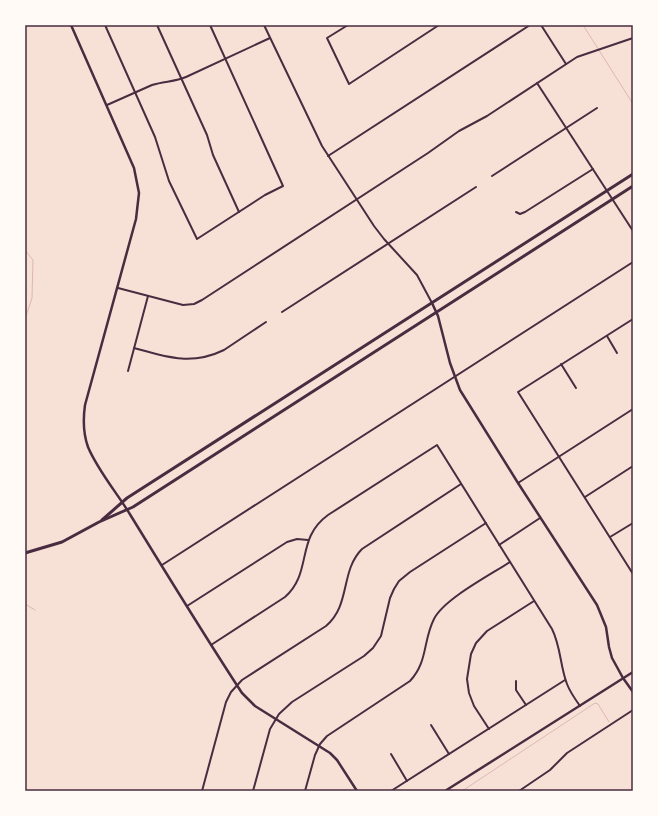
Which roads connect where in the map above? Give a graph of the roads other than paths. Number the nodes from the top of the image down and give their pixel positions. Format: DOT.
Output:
graph roads {
  1 [pos="71,25"];
  2 [pos="105,25"];
  3 [pos="158,25"];
  4 [pos="210,25"];
  5 [pos="264,25"];
  6 [pos="348,25"];
  7 [pos="439,25"];
  8 [pos="530,25"];
  9 [pos="541,25"];
  10 [pos="270,38"];
  11 [pos="633,38"];
  12 [pos="225,59"];
  13 [pos="566,64"];
  14 [pos="182,79"];
  15 [pos="537,83"];
  16 [pos="135,92"];
  17 [pos="107,104"];
  18 [pos="597,108"];
  19 [pos="566,128"];
  20 [pos="328,156"];
  21 [pos="593,169"];
  22 [pos="633,174"];
  23 [pos="492,176"];
  24 [pos="633,186"];
  25 [pos="476,187"];
  26 [pos="606,190"];
  27 [pos="357,199"];
  28 [pos="612,199"];
  29 [pos="239,212"];
  30 [pos="516,212"];
  31 [pos="633,231"];
  32 [pos="388,244"];
  33 [pos="633,262"];
  34 [pos="118,288"];
  35 [pos="148,296"];
  36 [pos="432,303"];
  37 [pos="282,312"];
  38 [pos="437,312"];
  39 [pos="633,319"];
  40 [pos="266,322"];
  41 [pos="607,336"];
  42 [pos="134,348"];
  43 [pos="617,353"];
  44 [pos="561,364"];
  45 [pos="128,371"];
  46 [pos="455,377"];
  47 [pos="576,388"];
  48 [pos="633,410"];
  49 [pos="560,456"];
  50 [pos="633,466"];
  51 [pos="518,483"];
  52 [pos="461,484"];
  53 [pos="585,497"];
  54 [pos="122,502"];
  55 [pos="128,510"];
  56 [pos="540,518"];
  57 [pos="99,522"];
  58 [pos="486,523"];
  59 [pos="633,523"];
  60 [pos="610,537"];
  61 [pos="308,540"];
  62 [pos="499,545"];
  63 [pos="25,553"];
  64 [pos="510,562"];
  65 [pos="161,565"];
  66 [pos="633,574"];
  67 [pos="534,601"];
  68 [pos="186,606"];
  69 [pos="211,645"];
  70 [pos="633,672"];
  71 [pos="623,678"];
  72 [pos="565,680"];
  73 [pos="516,681"];
  74 [pos="237,685"];
  75 [pos="633,692"];
  76 [pos="526,705"];
  77 [pos="580,706"];
  78 [pos="633,710"];
  79 [pos="276,718"];
  80 [pos="432,725"];
  81 [pos="489,729"];
  82 [pos="319,746"];
  83 [pos="391,754"];
  84 [pos="449,754"];
  85 [pos="407,781"];
  86 [pos="202,791"];
  87 [pos="253,791"];
  88 [pos="305,791"];
  89 [pos="357,791"];
  90 [pos="391,791"];
  91 [pos="445,791"];
  92 [pos="519,791"];
  1 -- 17 [label="street"];
  2 -- 16 [label="street"];
  3 -- 14 [label="street"];
  4 -- 12 [label="street"];
  5 -- 10 [label="street"];
  6 -- 7 [label="street"];
  8 -- 20 [label="street"];
  9 -- 13 [label="street"];
  10 -- 12 [label="street"];
  10 -- 20 [label="street"];
  11 -- 13 [label="street"];
  12 -- 14 [label="street"];
  12 -- 29 [label="street"];
  13 -- 15 [label="street"];
  14 -- 16 [label="street"];
  14 -- 29 [label="street"];
  15 -- 19 [label="street"];
  15 -- 27 [label="street"];
  16 -- 17 [label="street"];
  16 -- 29 [label="street"];
  17 -- 34 [label="street"];
  18 -- 19 [label="street"];
  19 -- 21 [label="street"];
  19 -- 23 [label="street"];
  20 -- 27 [label="street"];
  21 -- 26 [label="street"];
  21 -- 30 [label="street"];
  22 -- 26 [label="main road"];
  24 -- 28 [label="main road"];
  25 -- 32 [label="street"];
  26 -- 28 [label="street"];
  26 -- 36 [label="main road"];
  27 -- 32 [label="street"];
  27 -- 35 [label="street"];
  28 -- 31 [label="street"];
  28 -- 38 [label="main road"];
  32 -- 36 [label="street"];
  32 -- 37 [label="street"];
  33 -- 46 [label="street"];
  34 -- 35 [label="street"];
  34 -- 54 [label="street"];
  35 -- 42 [label="street"];
  36 -- 38 [label="street"];
  36 -- 54 [label="main road"];
  38 -- 46 [label="street"];
  38 -- 55 [label="main road"];
  39 -- 41 [label="street"];
  40 -- 42 [label="street"];
  41 -- 43 [label="street"];
  41 -- 44 [label="street"];
  42 -- 45 [label="street"];
  44 -- 47 [label="street"];
  44 -- 49 [label="street"];
  46 -- 51 [label="street"];
  46 -- 65 [label="street"];
  48 -- 49 [label="street"];
  49 -- 51 [label="street"];
  49 -- 53 [label="street"];
  50 -- 53 [label="street"];
  51 -- 56 [label="street"];
  52 -- 58 [label="street"];
  52 -- 61 [label="street"];
  52 -- 74 [label="street"];
  53 -- 60 [label="street"];
  54 -- 55 [label="street"];
  54 -- 57 [label="main road"];
  55 -- 57 [label="main road"];
  55 -- 65 [label="street"];
  56 -- 62 [label="street"];
  56 -- 71 [label="street"];
  57 -- 63 [label="main road"];
  58 -- 62 [label="street"];
  58 -- 79 [label="street"];
  59 -- 60 [label="street"];
  60 -- 66 [label="street"];
  61 -- 68 [label="street"];
  61 -- 69 [label="street"];
  62 -- 64 [label="street"];
  64 -- 67 [label="street"];
  64 -- 82 [label="street"];
  65 -- 68 [label="street"];
  67 -- 72 [label="street"];
  67 -- 81 [label="street"];
  68 -- 69 [label="street"];
  69 -- 74 [label="street"];
  70 -- 71 [label="street"];
  71 -- 75 [label="street"];
  71 -- 77 [label="street"];
  72 -- 76 [label="street"];
  72 -- 77 [label="street"];
  73 -- 76 [label="street"];
  74 -- 79 [label="street"];
  74 -- 86 [label="street"];
  76 -- 81 [label="street"];
  77 -- 91 [label="street"];
  78 -- 92 [label="street"];
  79 -- 82 [label="street"];
  79 -- 87 [label="street"];
  80 -- 84 [label="street"];
  81 -- 84 [label="street"];
  82 -- 88 [label="street"];
  82 -- 89 [label="street"];
  83 -- 85 [label="street"];
  84 -- 85 [label="street"];
  85 -- 90 [label="street"];
}
